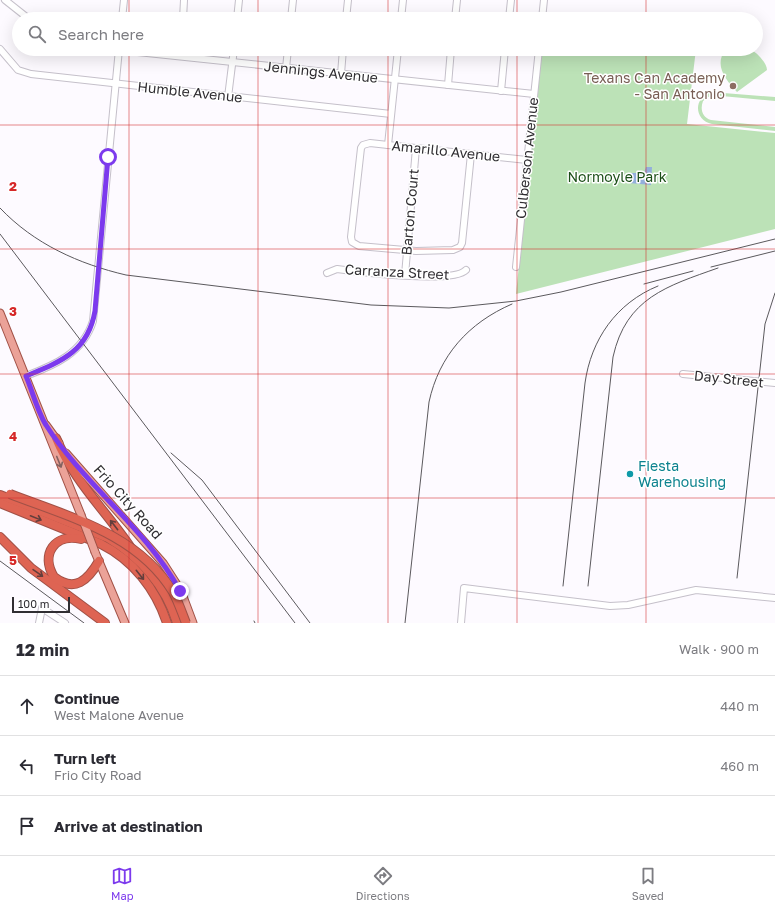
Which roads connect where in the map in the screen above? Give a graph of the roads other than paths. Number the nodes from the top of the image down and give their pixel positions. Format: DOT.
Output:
graph roads {
  1 [pos="5,0"];
  2 [pos="124,0"];
  3 [pos="184,0"];
  4 [pos="239,0"];
  5 [pos="293,0"];
  6 [pos="348,0"];
  7 [pos="403,0"];
  8 [pos="457,0"];
  9 [pos="510,0"];
  10 [pos="544,0"];
  11 [pos="20,12"];
  12 [pos="123,12"];
  13 [pos="183,12"];
  14 [pos="238,12"];
  15 [pos="292,12"];
  16 [pos="347,12"];
  17 [pos="402,12"];
  18 [pos="456,12"];
  19 [pos="509,12"];
  20 [pos="543,12"];
  21 [pos="0,49"];
  22 [pos="118,56"];
  23 [pos="179,56"];
  24 [pos="233,56"];
  25 [pos="287,56"];
  26 [pos="342,56"];
  27 [pos="397,56"];
  28 [pos="450,56"];
  29 [pos="504,56"];
  30 [pos="538,56"];
  31 [pos="232,62"];
  32 [pos="286,68"];
  33 [pos="341,74"];
  34 [pos="395,79"];
  35 [pos="116,84"];
  36 [pos="448,85"];
  37 [pos="501,91"];
  38 [pos="534,94"];
  39 [pos="228,97"];
  40 [pos="391,114"];
  41 [pos="388,145"];
  42 [pos="416,148"];
  43 [pos="471,154"];
  44 [pos="527,160"];
  45 [pos="406,250"];
  46 [pos="516,267"];
  47 [pos="466,270"];
  48 [pos="327,273"];
  49 [pos="405,275"];
  50 [pos="0,313"];
  51 [pos="683,374"];
  52 [pos="26,376"];
  53 [pos="775,383"];
  54 [pos="46,425"];
  55 [pos="56,438"];
  56 [pos="0,490"];
  57 [pos="0,495"];
  58 [pos="0,503"];
  59 [pos="0,537"];
  60 [pos="99,543"];
  61 [pos="98,561"];
  62 [pos="146,568"];
  63 [pos="775,598"];
  64 [pos="39,623"];
  65 [pos="65,623"];
  66 [pos="106,623"];
  67 [pos="125,623"];
  68 [pos="167,623"];
  69 [pos="177,623"];
  70 [pos="186,623"];
  71 [pos="193,623"];
  72 [pos="461,623"];
  1 -- 11 [label="street"];
  2 -- 12 [label="street"];
  3 -- 13 [label="street"];
  4 -- 14 [label="street"];
  5 -- 15 [label="street"];
  6 -- 16 [label="street"];
  7 -- 17 [label="street"];
  8 -- 18 [label="street"];
  9 -- 19 [label="street"];
  10 -- 20 [label="street"];
  21 -- 35 [label="street, Humble Avenue"];
  22 -- 35 [label="street"];
  23 -- 31 [label="street, Jennings Avenue"];
  24 -- 31 [label="street"];
  25 -- 32 [label="street"];
  26 -- 33 [label="street"];
  27 -- 34 [label="street"];
  28 -- 36 [label="street"];
  29 -- 37 [label="street"];
  30 -- 38 [label="street, Culberson Avenue"];
  31 -- 32 [label="street, Jennings Avenue"];
  31 -- 39 [label="street"];
  32 -- 33 [label="street, Jennings Avenue"];
  33 -- 34 [label="street, Jennings Avenue"];
  34 -- 36 [label="street, Jennings Avenue"];
  34 -- 40 [label="street"];
  35 -- 39 [label="street, Humble Avenue"];
  35 -- 52 [label="street"];
  36 -- 37 [label="street, Jennings Avenue"];
  37 -- 38 [label="street, Jennings Avenue"];
  38 -- 44 [label="street, Culberson Avenue"];
  39 -- 40 [label="street, Humble Avenue"];
  40 -- 41 [label="street"];
  41 -- 42 [label="street, Amarillo Avenue"];
  41 -- 45 [label="street, Amarillo Avenue"];
  42 -- 43 [label="street, Amarillo Avenue"];
  42 -- 45 [label="street, Barton Court"];
  43 -- 44 [label="street, Amarillo Avenue"];
  43 -- 45 [label="street"];
  44 -- 46 [label="street, Culberson Avenue"];
  45 -- 49 [label="street, Barton Court"];
  47 -- 49 [label="street, Carranza Street"];
  48 -- 49 [label="street, Carranza Street"];
  50 -- 52 [label="main road, Frio City Road"];
  51 -- 53 [label="street, Day Street"];
  52 -- 54 [label="main road, Frio City Road"];
  54 -- 55 [label="main road, Frio City Road"];
  54 -- 61 [label="main road, Frio City Road, one-way, bridge"];
  62 -- 55 [label="highway, one-way"];
  55 -- 71 [label="main road, Frio City Road"];
  56 -- 70 [label="highway, bridge"];
  57 -- 62 [label="highway"];
  58 -- 60 [label="highway, one-way"];
  59 -- 66 [label="highway, one-way"];
  60 -- 61 [label="highway"];
  60 -- 68 [label="highway, one-way"];
  61 -- 67 [label="main road, Frio City Road"];
  62 -- 69 [label="highway"];
  63 -- 72 [label="street"];
  64 -- 65 [label="street"];
}
